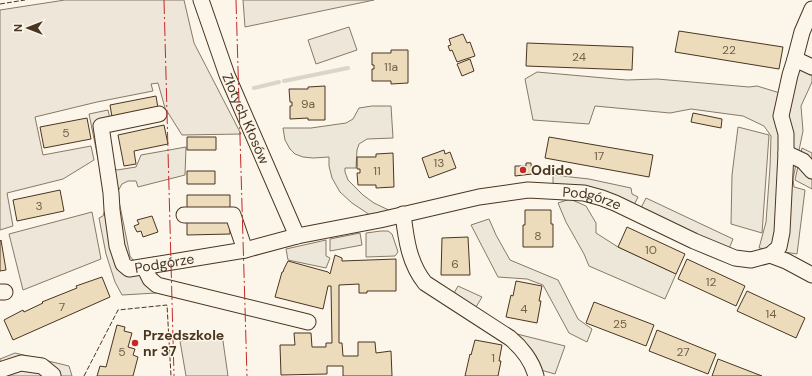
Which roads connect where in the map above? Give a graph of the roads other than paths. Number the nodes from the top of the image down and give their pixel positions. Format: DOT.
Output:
graph roads {
  1 [pos="201,0"];
  2 [pos="812,9"];
  3 [pos="795,60"];
  4 [pos="812,67"];
  5 [pos="159,114"];
  6 [pos="786,153"];
  7 [pos="812,171"];
  8 [pos="403,214"];
  9 [pos="184,215"];
  10 [pos="297,236"];
  11 [pos="245,250"];
  12 [pos="770,255"];
  13 [pos="144,267"];
  14 [pos="812,275"];
  15 [pos="308,322"];
  16 [pos="0,370"];
  17 [pos="53,375"];
  18 [pos="536,376"];
  1 -- 10 [label="street, Złotych Kłosów"];
  2 -- 3 [label="street"];
  3 -- 4 [label="street"];
  3 -- 6 [label="street"];
  5 -- 13 [label="street, Podgórze"];
  6 -- 7 [label="street"];
  6 -- 12 [label="street"];
  8 -- 10 [label="street, Podgórze"];
  8 -- 12 [label="street, Podgórze"];
  8 -- 18 [label="street"];
  9 -- 11 [label="street"];
  10 -- 11 [label="street, Podgórze"];
  11 -- 13 [label="street, Podgórze"];
  12 -- 14 [label="street"];
  13 -- 15 [label="street"];
  16 -- 17 [label="street"];
}
